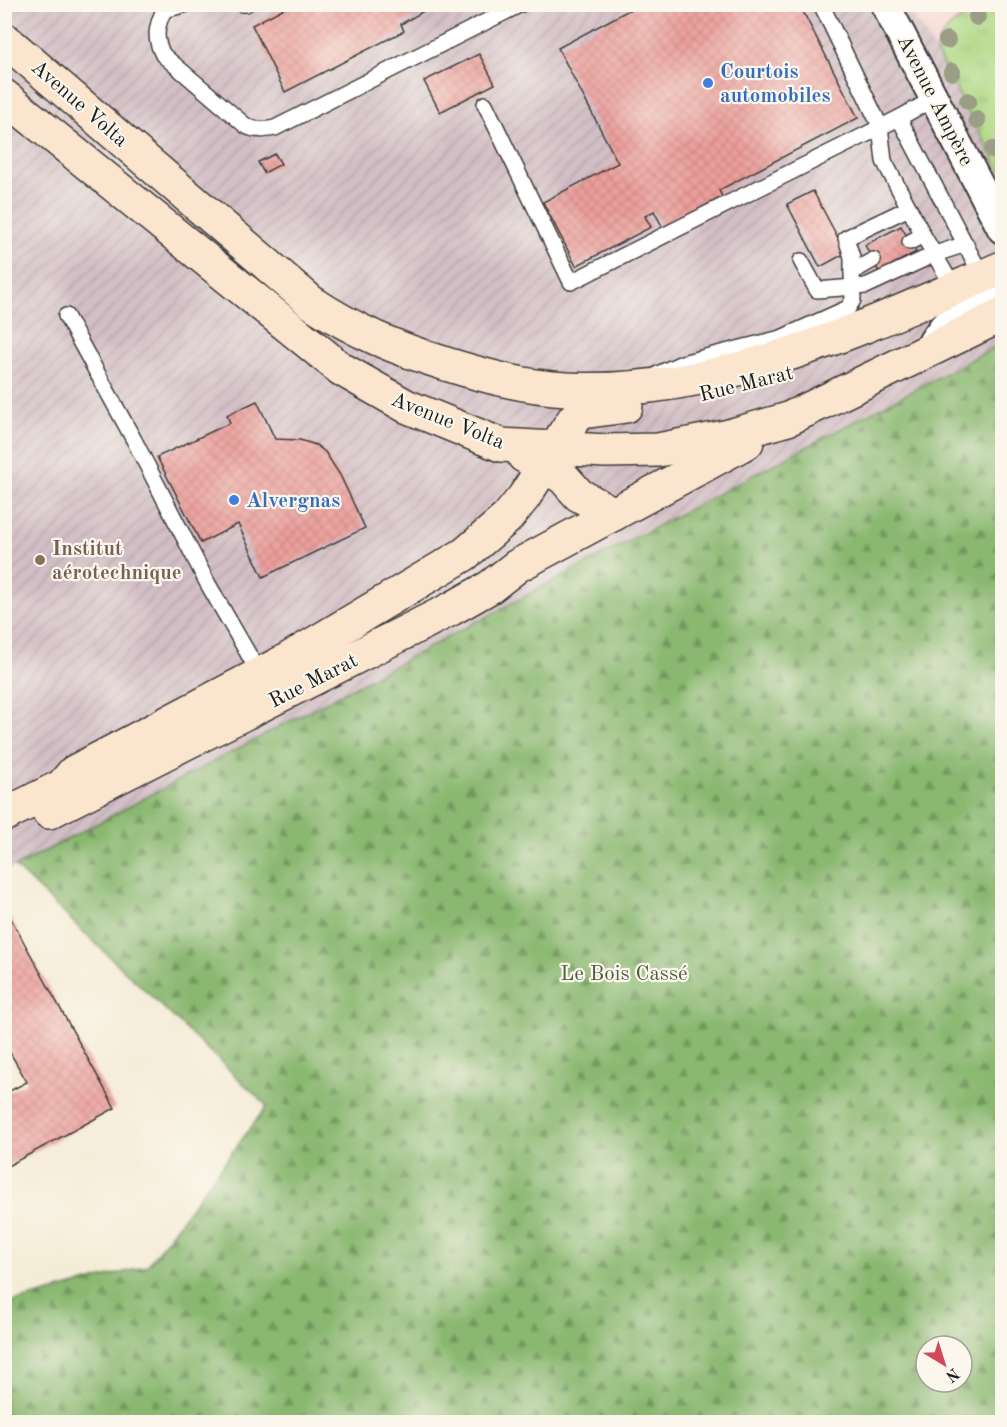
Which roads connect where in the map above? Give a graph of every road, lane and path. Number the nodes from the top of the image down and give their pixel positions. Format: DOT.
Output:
graph roads {
  1 [pos="187,4"];
  2 [pos="521,4"];
  3 [pos="821,4"];
  4 [pos="885,4"];
  5 [pos="4,39"];
  6 [pos="4,96"];
  7 [pos="935,98"];
  8 [pos="485,104"];
  9 [pos="899,118"];
  10 [pos="880,126"];
  11 [pos="909,208"];
  12 [pos="1002,229"];
  13 [pos="966,244"];
  14 [pos="935,254"];
  15 [pos="873,260"];
  16 [pos="801,261"];
  17 [pos="852,272"];
  18 [pos="985,281"];
  19 [pos="851,289"];
  20 [pos="1002,315"];
  21 [pos="66,316"];
  22 [pos="925,352"];
  23 [pos="627,389"];
  24 [pos="788,419"];
  25 [pos="549,457"];
  26 [pos="614,514"];
  27 [pos="267,687"];
  28 [pos="4,815"];
  29 [pos="4,834"];
  1 -- 2 [label="lane"];
  3 -- 10 [label="lane"];
  4 -- 7 [label="street, Avenue Ampère"];
  5 -- 23 [label="main road, Avenue Volta"];
  6 -- 25 [label="main road, Avenue Volta"];
  7 -- 9 [label="lane"];
  7 -- 12 [label="street, Avenue Ampère"];
  8 -- 10 [label="lane"];
  9 -- 10 [label="lane"];
  9 -- 13 [label="lane"];
  10 -- 11 [label="lane"];
  11 -- 14 [label="lane"];
  11 -- 17 [label="lane"];
  13 -- 14 [label="lane"];
  13 -- 18 [label="lane"];
  14 -- 18 [label="lane"];
  14 -- 19 [label="lane"];
  15 -- 17 [label="lane"];
  16 -- 19 [label="lane"];
  17 -- 19 [label="lane"];
  18 -- 22 [label="street"];
  18 -- 23 [label="main road, Avenue Volta"];
  18 -- 25 [label="main road, Rue Marat"];
  19 -- 23 [label="lane"];
  20 -- 22 [label="main road, Avenue Volta"];
  21 -- 27 [label="lane"];
  22 -- 24 [label="main road, Avenue Volta"];
  24 -- 25 [label="main road, Avenue Volta"];
  24 -- 26 [label="main road, Rue Marat"];
  25 -- 26 [label="main road"];
  25 -- 27 [label="main road, Rue Marat"];
  26 -- 27 [label="main road, Rue Marat"];
  27 -- 28 [label="main road, Rue Marat"];
  27 -- 29 [label="main road, Rue Marat"];
}
